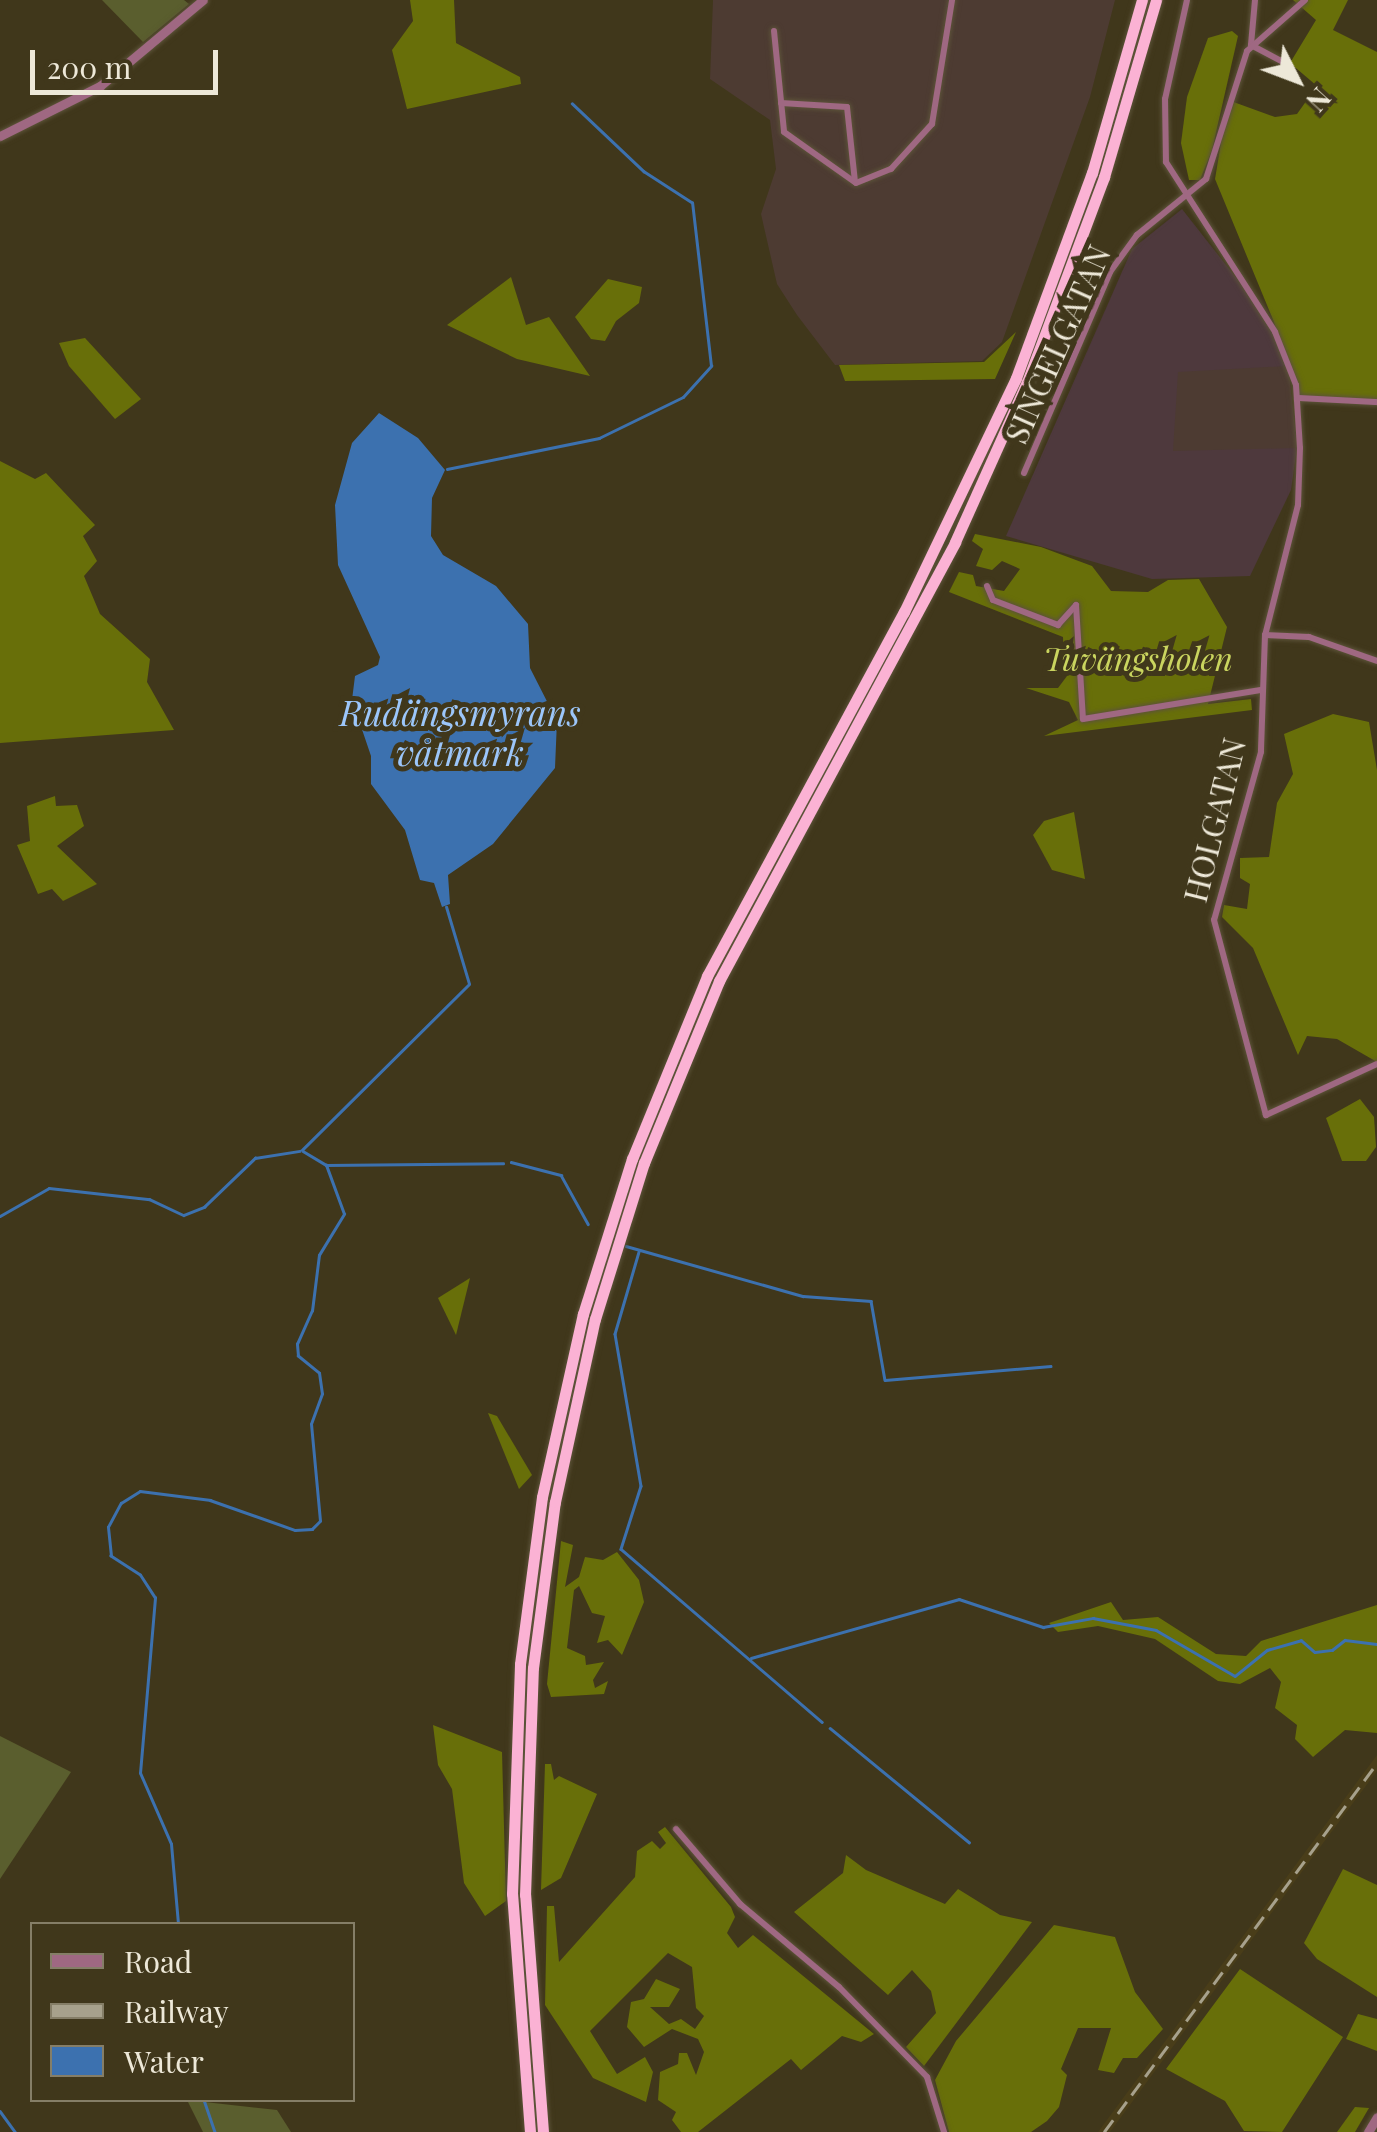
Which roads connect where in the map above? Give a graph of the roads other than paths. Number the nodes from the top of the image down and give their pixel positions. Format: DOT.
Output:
graph roads {
  1 [pos="203,0"];
  2 [pos="952,0"];
  3 [pos="1142,0"];
  4 [pos="1156,0"];
  5 [pos="1187,0"];
  6 [pos="1255,0"];
  7 [pos="1305,0"];
  8 [pos="774,32"];
  9 [pos="1252,45"];
  10 [pos="1283,62"];
  11 [pos="780,102"];
  12 [pos="0,136"];
  13 [pos="856,184"];
  14 [pos="1185,199"];
  15 [pos="1297,398"];
  16 [pos="1377,402"];
  17 [pos="1024,474"];
  18 [pos="986,586"];
  19 [pos="1265,635"];
  20 [pos="1377,661"];
  21 [pos="1261,690"];
  22 [pos="1377,1064"];
  23 [pos="676,1829"];
  24 [pos="1377,2116"];
  25 [pos="530,2132"];
  26 [pos="543,2132"];
  27 [pos="944,2132"];
  28 [pos="1368,2132"];
  1 -- 12 [label="street"];
  2 -- 13 [label="street"];
  3 -- 25 [label="highway"];
  4 -- 26 [label="highway"];
  5 -- 14 [label="street, HOLGATAN"];
  6 -- 9 [label="street"];
  7 -- 9 [label="street"];
  8 -- 11 [label="street"];
  9 -- 10 [label="street"];
  9 -- 14 [label="street"];
  11 -- 13 [label="street"];
  11 -- 13 [label="street"];
  14 -- 15 [label="street, HOLGATAN"];
  14 -- 17 [label="street, SINGELGATAN"];
  15 -- 16 [label="street"];
  15 -- 19 [label="street, HOLGATAN"];
  18 -- 21 [label="street"];
  19 -- 20 [label="street"];
  19 -- 21 [label="street, HOLGATAN"];
  21 -- 22 [label="street, HOLGATAN"];
  23 -- 27 [label="street"];
  24 -- 28 [label="street"];
}
